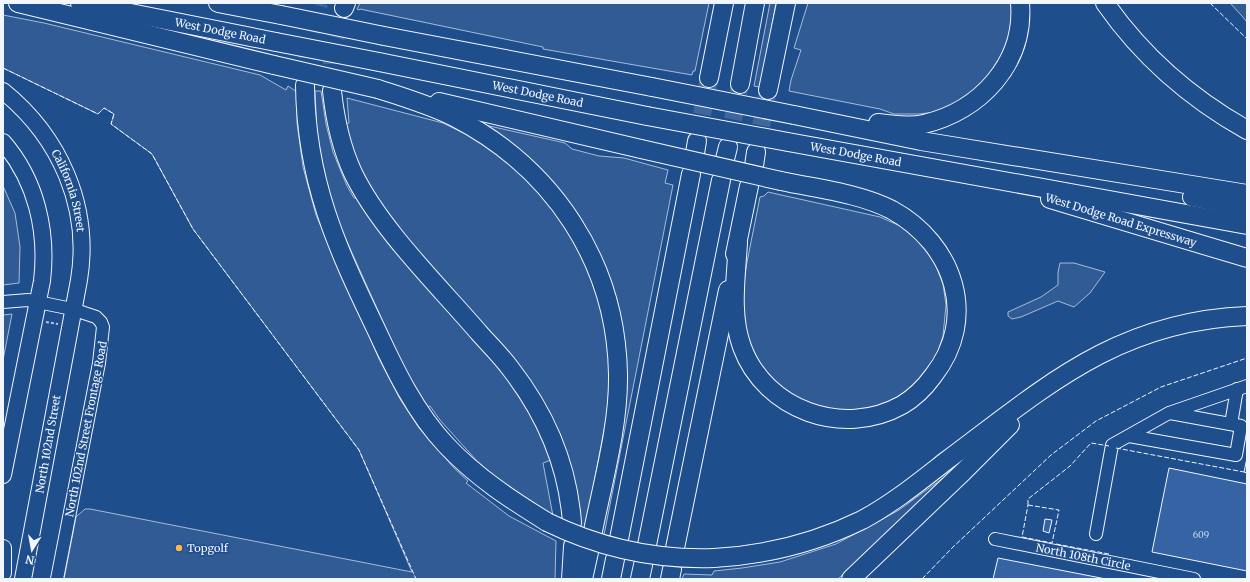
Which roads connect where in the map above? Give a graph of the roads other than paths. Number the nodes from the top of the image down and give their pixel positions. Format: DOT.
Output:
graph roads {
  1 [pos="18,3"];
  2 [pos="80,3"];
  3 [pos="218,3"];
  4 [pos="724,3"];
  5 [pos="756,3"];
  6 [pos="786,3"];
  7 [pos="796,3"];
  8 [pos="1020,3"];
  9 [pos="1105,3"];
  10 [pos="773,64"];
  11 [pos="709,78"];
  12 [pos="740,84"];
  13 [pos="305,85"];
  14 [pos="378,89"];
  15 [pos="768,90"];
  16 [pos="3,91"];
  17 [pos="332,91"];
  18 [pos="831,124"];
  19 [pos="1247,130"];
  20 [pos="3,142"];
  21 [pos="1070,166"];
  22 [pos="691,174"];
  23 [pos="721,180"];
  24 [pos="996,180"];
  25 [pos="749,186"];
  26 [pos="1247,194"];
  27 [pos="1247,208"];
  28 [pos="1247,225"];
  29 [pos="738,243"];
  30 [pos="1247,258"];
  31 [pos="38,301"];
  32 [pos="3,302"];
  33 [pos="72,309"];
  34 [pos="1247,316"];
  35 [pos="1055,380"];
  36 [pos="1242,387"];
  37 [pos="1169,413"];
  38 [pos="1240,426"];
  39 [pos="1129,436"];
  40 [pos="3,475"];
  41 [pos="572,523"];
  42 [pos="593,531"];
  43 [pos="1096,534"];
  44 [pos="619,539"];
  45 [pos="995,539"];
  46 [pos="647,545"];
  47 [pos="3,548"];
  48 [pos="675,548"];
  49 [pos="615,559"];
  50 [pos="3,573"];
  51 [pos="23,579"];
  52 [pos="57,579"];
  53 [pos="571,579"];
  54 [pos="584,579"];
  55 [pos="611,579"];
  56 [pos="851,579"];
  57 [pos="1194,579"];
  1 -- 14 [label="highway, bridge"];
  2 -- 24 [label="highway, West Dodge Road, bridge"];
  3 -- 18 [label="highway, bridge"];
  4 -- 11 [label="highway"];
  5 -- 12 [label="highway"];
  6 -- 10 [label="highway"];
  7 -- 10 [label="highway"];
  8 -- 18 [label="highway"];
  9 -- 19 [label="highway"];
  10 -- 15 [label="highway"];
  13 -- 35 [label="highway, bridge"];
  14 -- 29 [label="highway, bridge"];
  14 -- 42 [label="highway"];
  16 -- 33 [label="main road, California Street"];
  17 -- 41 [label="highway"];
  18 -- 21 [label="highway"];
  20 -- 31 [label="main road"];
  21 -- 26 [label="highway"];
  21 -- 27 [label="highway"];
  22 -- 44 [label="highway"];
  23 -- 46 [label="highway"];
  24 -- 28 [label="highway"];
  24 -- 30 [label="highway, West Dodge Road Expressway"];
  25 -- 29 [label="highway"];
  29 -- 48 [label="highway"];
  31 -- 32 [label="street, North 102nd Street Frontage Road"];
  31 -- 33 [label="street, North 102nd Street Frontage Road"];
  31 -- 40 [label="main road"];
  33 -- 51 [label="main road, North 102nd Street"];
  33 -- 52 [label="street, North 102nd Street Frontage Road"];
  34 -- 35 [label="highway"];
  35 -- 56 [label="highway"];
  36 -- 37 [label="street"];
  36 -- 38 [label="street"];
  37 -- 38 [label="street"];
  37 -- 39 [label="street"];
  38 -- 39 [label="street"];
  39 -- 43 [label="street"];
  45 -- 57 [label="street, North 108th Circle"];
  47 -- 50 [label="main road"];
  49 -- 55 [label="highway"];
  53 -- 54 [label="highway"];
}
